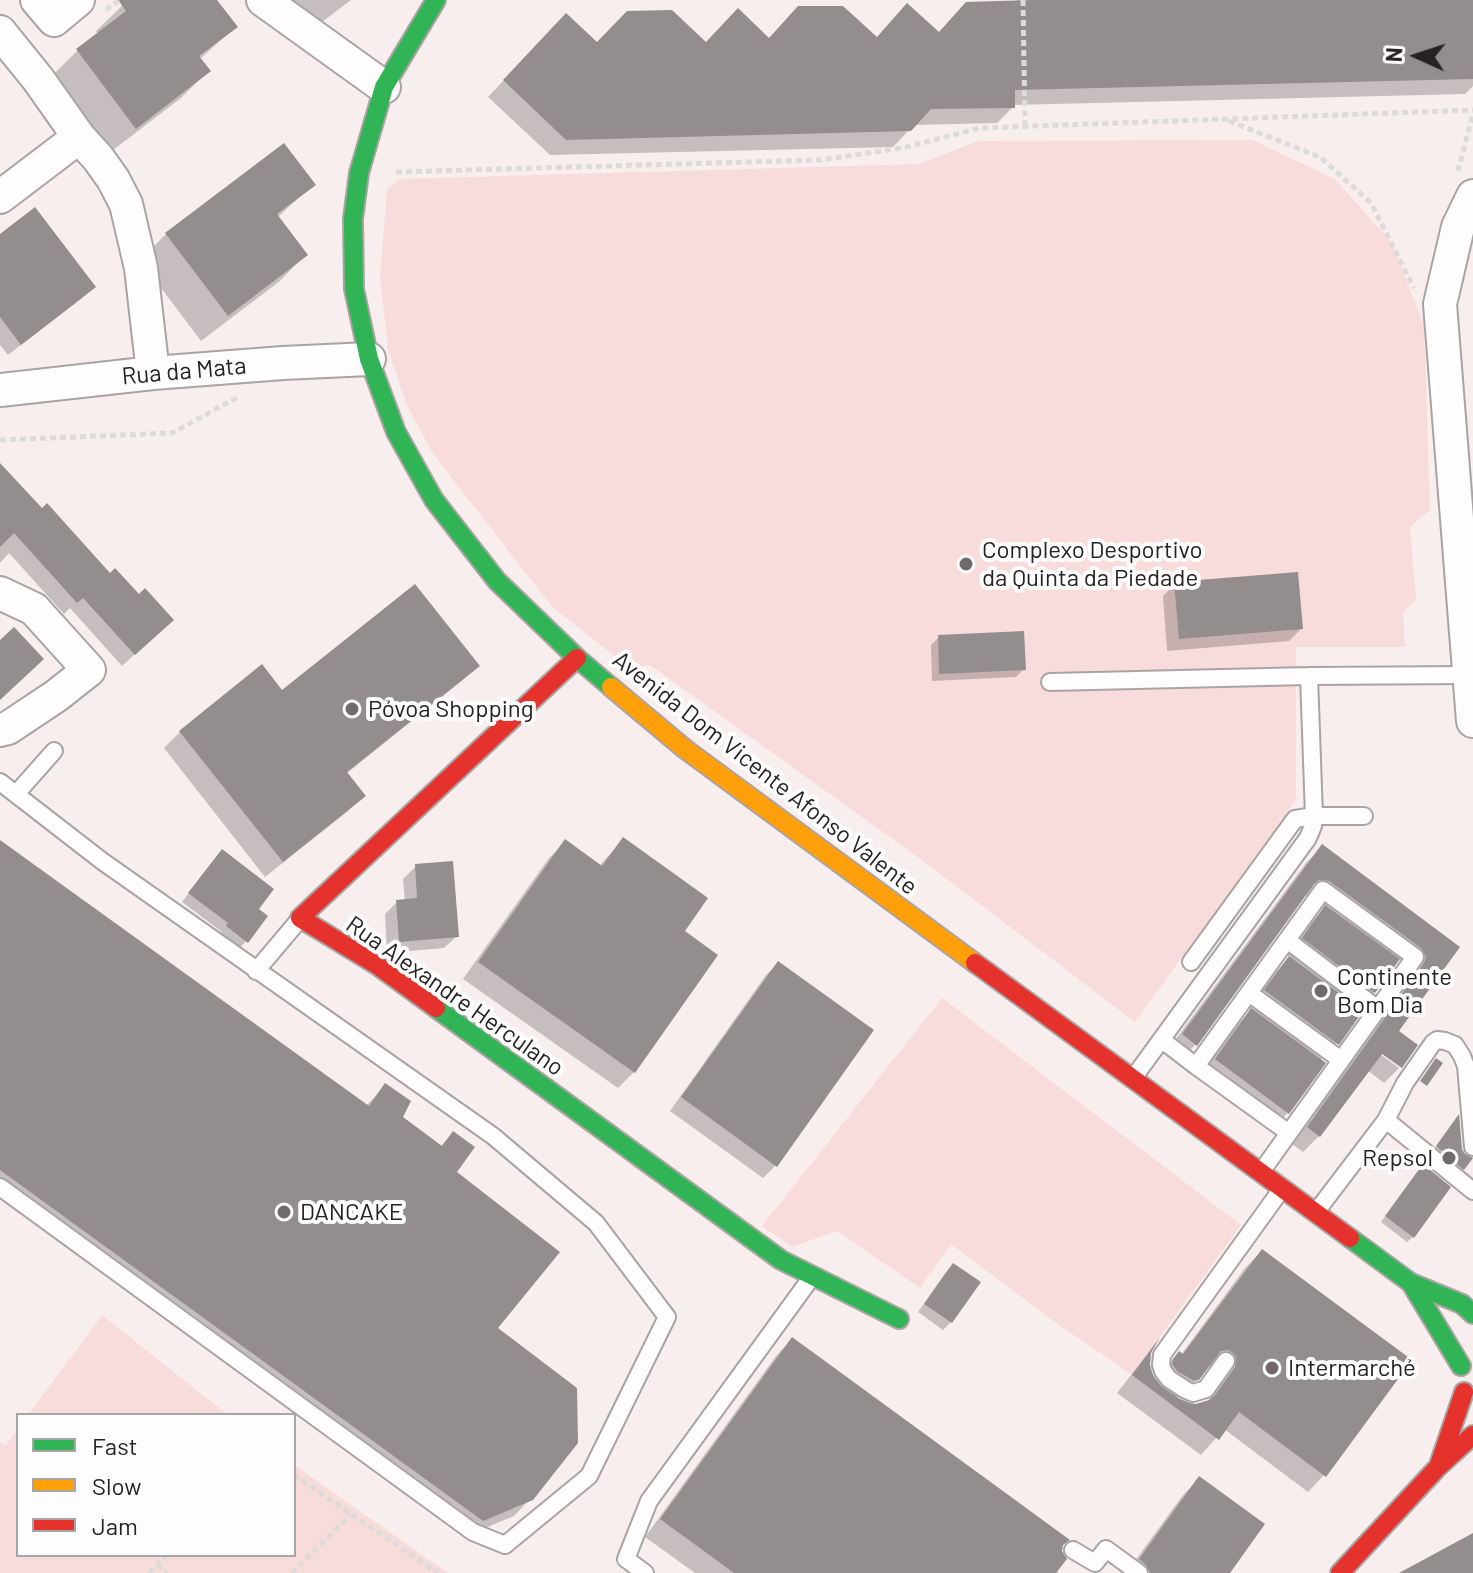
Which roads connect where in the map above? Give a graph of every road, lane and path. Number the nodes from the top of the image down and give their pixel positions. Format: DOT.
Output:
graph roads {
  1 [pos="37,0"];
  2 [pos="78,0"];
  3 [pos="263,0"];
  4 [pos="436,0"];
  5 [pos="1023,0"];
  6 [pos="0,32"];
  7 [pos="384,87"];
  8 [pos="1473,112"];
  9 [pos="1224,120"];
  10 [pos="1025,127"];
  11 [pos="79,137"];
  12 [pos="359,173"];
  13 [pos="1465,184"];
  14 [pos="0,197"];
  15 [pos="1416,292"];
  16 [pos="369,359"];
  17 [pos="153,373"];
  18 [pos="0,390"];
  19 [pos="247,391"];
  20 [pos="0,440"];
  21 [pos="0,593"];
  22 [pos="577,658"];
  23 [pos="1469,675"];
  24 [pos="1309,676"];
  25 [pos="1050,682"];
  26 [pos="1473,721"];
  27 [pos="0,730"];
  28 [pos="54,751"];
  29 [pos="0,782"];
  30 [pos="16,794"];
  31 [pos="1314,816"];
  32 [pos="1364,816"];
  33 [pos="300,918"];
  34 [pos="1287,940"];
  35 [pos="1191,962"];
  36 [pos="256,971"];
  37 [pos="1249,993"];
  38 [pos="1378,1009"];
  39 [pos="1162,1040"];
  40 [pos="1341,1060"];
  41 [pos="1196,1066"];
  42 [pos="1133,1079"];
  43 [pos="1386,1120"];
  44 [pos="1289,1133"];
  45 [pos="1473,1147"];
  46 [pos="1260,1173"];
  47 [pos="0,1187"];
  48 [pos="1282,1189"];
  49 [pos="1473,1191"];
  50 [pos="1315,1213"];
  51 [pos="814,1275"];
  52 [pos="1411,1283"];
  53 [pos="1473,1314"];
  54 [pos="899,1319"];
  55 [pos="1473,1345"];
  56 [pos="1226,1361"];
  57 [pos="1461,1366"];
  58 [pos="1468,1398"];
  59 [pos="1473,1435"];
  60 [pos="1438,1467"];
  61 [pos="296,1476"];
  62 [pos="351,1514"];
  63 [pos="1073,1550"];
  64 [pos="164,1557"];
  65 [pos="157,1565"];
  66 [pos="436,1572"];
  67 [pos="149,1573"];
  68 [pos="166,1573"];
  69 [pos="292,1573"];
  70 [pos="645,1573"];
  71 [pos="1139,1573"];
  72 [pos="1340,1573"];
  1 -- 2 [label="street"];
  3 -- 7 [label="street"];
  4 -- 7 [label="street, Avenida Dom Vicente Afonso Valente"];
  5 -- 10 [label="path"];
  6 -- 11 [label="street"];
  7 -- 12 [label="street, Avenida Dom Vicente Afonso Valente"];
  8 -- 9 [label="path"];
  8 -- 13 [label="path"];
  9 -- 10 [label="path"];
  9 -- 15 [label="path"];
  10 -- 12 [label="path"];
  11 -- 14 [label="street"];
  11 -- 17 [label="street"];
  12 -- 16 [label="street, Avenida Dom Vicente Afonso Valente"];
  13 -- 23 [label="street"];
  16 -- 17 [label="street, Rua da Mata"];
  16 -- 22 [label="street, Avenida Dom Vicente Afonso Valente"];
  17 -- 18 [label="street, Rua da Mata"];
  19 -- 20 [label="path"];
  21 -- 27 [label="street"];
  22 -- 33 [label="street, Rua Alexandre Herculano"];
  22 -- 42 [label="street, Avenida Dom Vicente Afonso Valente"];
  23 -- 24 [label="lane"];
  23 -- 26 [label="street"];
  24 -- 25 [label="lane"];
  24 -- 31 [label="lane"];
  28 -- 30 [label="lane"];
  29 -- 30 [label="lane"];
  30 -- 36 [label="lane"];
  31 -- 32 [label="lane"];
  31 -- 35 [label="lane"];
  31 -- 39 [label="lane"];
  33 -- 36 [label="lane"];
  33 -- 51 [label="street, Rua Alexandre Herculano"];
  34 -- 37 [label="lane"];
  34 -- 38 [label="lane"];
  34 -- 38 [label="lane"];
  36 -- 47 [label="lane"];
  37 -- 40 [label="lane"];
  37 -- 41 [label="lane"];
  38 -- 40 [label="lane"];
  39 -- 41 [label="lane"];
  39 -- 42 [label="lane"];
  40 -- 44 [label="lane"];
  41 -- 44 [label="lane"];
  42 -- 46 [label="street, Avenida Dom Vicente Afonso Valente"];
  43 -- 45 [label="lane"];
  43 -- 49 [label="lane"];
  43 -- 50 [label="lane"];
  44 -- 46 [label="lane"];
  46 -- 48 [label="street, Avenida Dom Vicente Afonso Valente"];
  48 -- 50 [label="street, Avenida Dom Vicente Afonso Valente"];
  48 -- 56 [label="lane"];
  50 -- 52 [label="street, Avenida Dom Vicente Afonso Valente"];
  51 -- 54 [label="street, Rua Alexandre Herculano"];
  51 -- 70 [label="lane"];
  52 -- 53 [label="street, Avenida Dom Vicente Afonso Valente"];
  52 -- 57 [label="street, Avenida Dom Vicente Afonso Valente"];
  55 -- 57 [label="street"];
  57 -- 58 [label="street"];
  58 -- 60 [label="street"];
  59 -- 60 [label="street"];
  60 -- 72 [label="street"];
  61 -- 62 [label="path"];
  62 -- 66 [label="path"];
  62 -- 69 [label="path"];
  63 -- 71 [label="lane"];
  64 -- 65 [label="path"];
  65 -- 67 [label="path"];
  65 -- 68 [label="path"];
}
